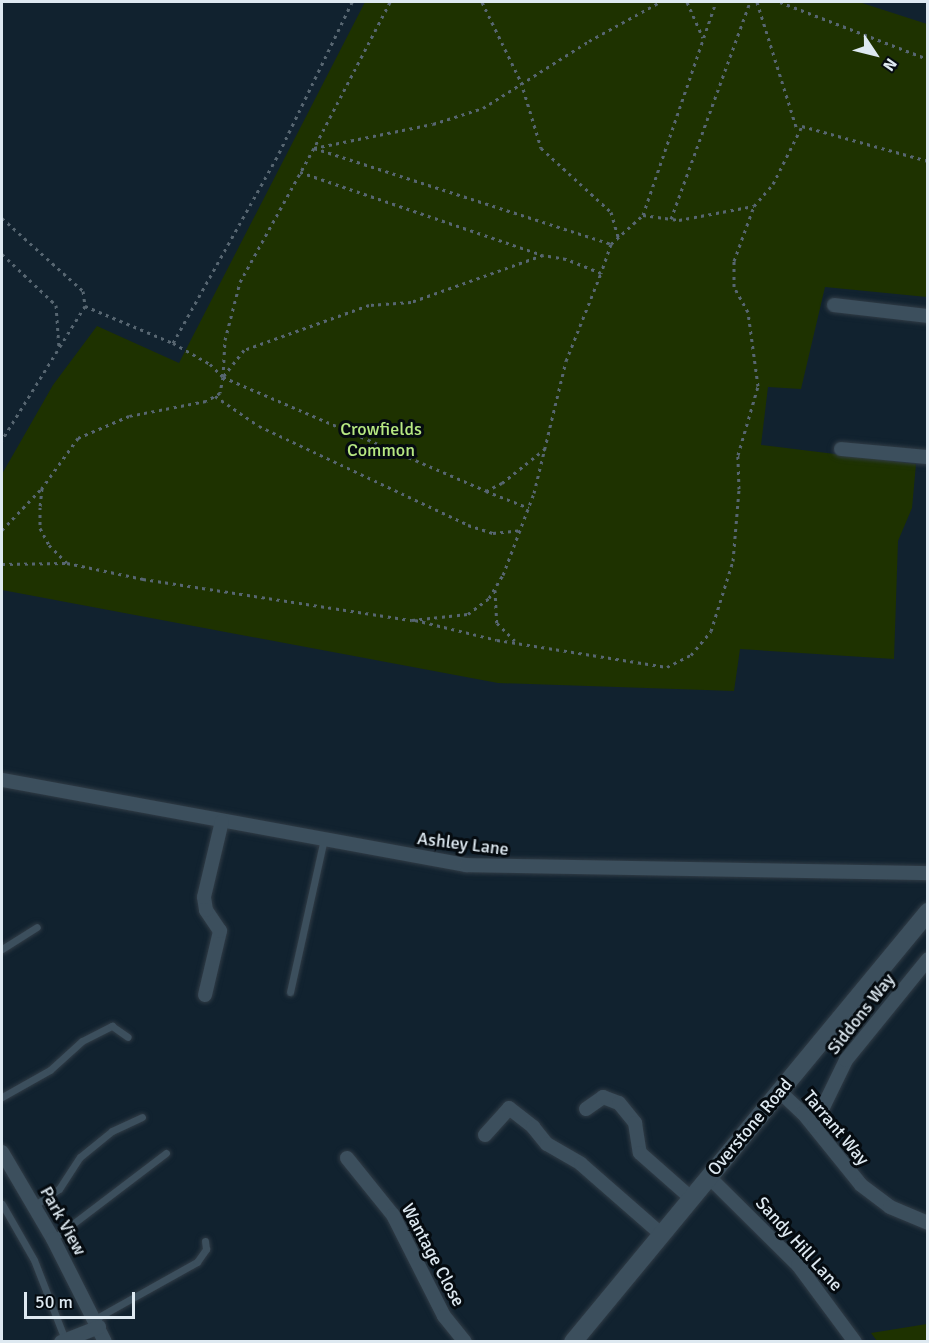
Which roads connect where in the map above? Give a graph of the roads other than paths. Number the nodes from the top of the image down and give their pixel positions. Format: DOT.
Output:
graph roads {
  1 [pos="834,304"];
  2 [pos="927,316"];
  3 [pos="841,449"];
  4 [pos="927,456"];
  5 [pos="2,780"];
  6 [pos="222,821"];
  7 [pos="324,839"];
  8 [pos="927,873"];
  9 [pos="927,912"];
  10 [pos="38,927"];
  11 [pos="2,949"];
  12 [pos="927,959"];
  13 [pos="290,992"];
  14 [pos="205,995"];
  15 [pos="128,1037"];
  16 [pos="779,1091"];
  17 [pos="2,1097"];
  18 [pos="586,1109"];
  19 [pos="142,1117"];
  20 [pos="813,1126"];
  21 [pos="485,1135"];
  22 [pos="2,1152"];
  23 [pos="166,1153"];
  24 [pos="347,1158"];
  25 [pos="709,1177"];
  26 [pos="692,1198"];
  27 [pos="2,1203"];
  28 [pos="35,1206"];
  29 [pos="927,1223"];
  30 [pos="661,1234"];
  31 [pos="53,1239"];
  32 [pos="206,1241"];
  33 [pos="97,1323"];
  34 [pos="64,1341"];
  35 [pos="105,1341"];
  36 [pos="465,1341"];
  37 [pos="573,1341"];
  38 [pos="855,1341"];
  1 -- 2 [label="street"];
  3 -- 4 [label="street"];
  5 -- 6 [label="street, Ashley Lane"];
  6 -- 7 [label="street, Ashley Lane"];
  6 -- 14 [label="street"];
  7 -- 8 [label="street, Ashley Lane"];
  7 -- 13 [label="lane"];
  9 -- 16 [label="street, Overstone Road"];
  10 -- 11 [label="lane"];
  12 -- 20 [label="street, Siddons Way"];
  15 -- 17 [label="lane"];
  16 -- 20 [label="street, Tarrant Way"];
  16 -- 25 [label="street, Overstone Road"];
  18 -- 26 [label="street"];
  19 -- 28 [label="lane"];
  20 -- 29 [label="street, Tarrant Way"];
  21 -- 30 [label="street"];
  22 -- 28 [label="street, Park View"];
  23 -- 31 [label="lane"];
  24 -- 36 [label="street, Wantage Close"];
  25 -- 26 [label="street, Overstone Road"];
  25 -- 38 [label="street, Sandy Hill Lane"];
  26 -- 30 [label="street, Overstone Road"];
  27 -- 34 [label="lane"];
  28 -- 31 [label="street, Park View"];
  30 -- 37 [label="street, Overstone Road"];
  31 -- 33 [label="street, Park View"];
  32 -- 33 [label="lane"];
  33 -- 34 [label="street"];
  33 -- 35 [label="street, Park View"];
}
